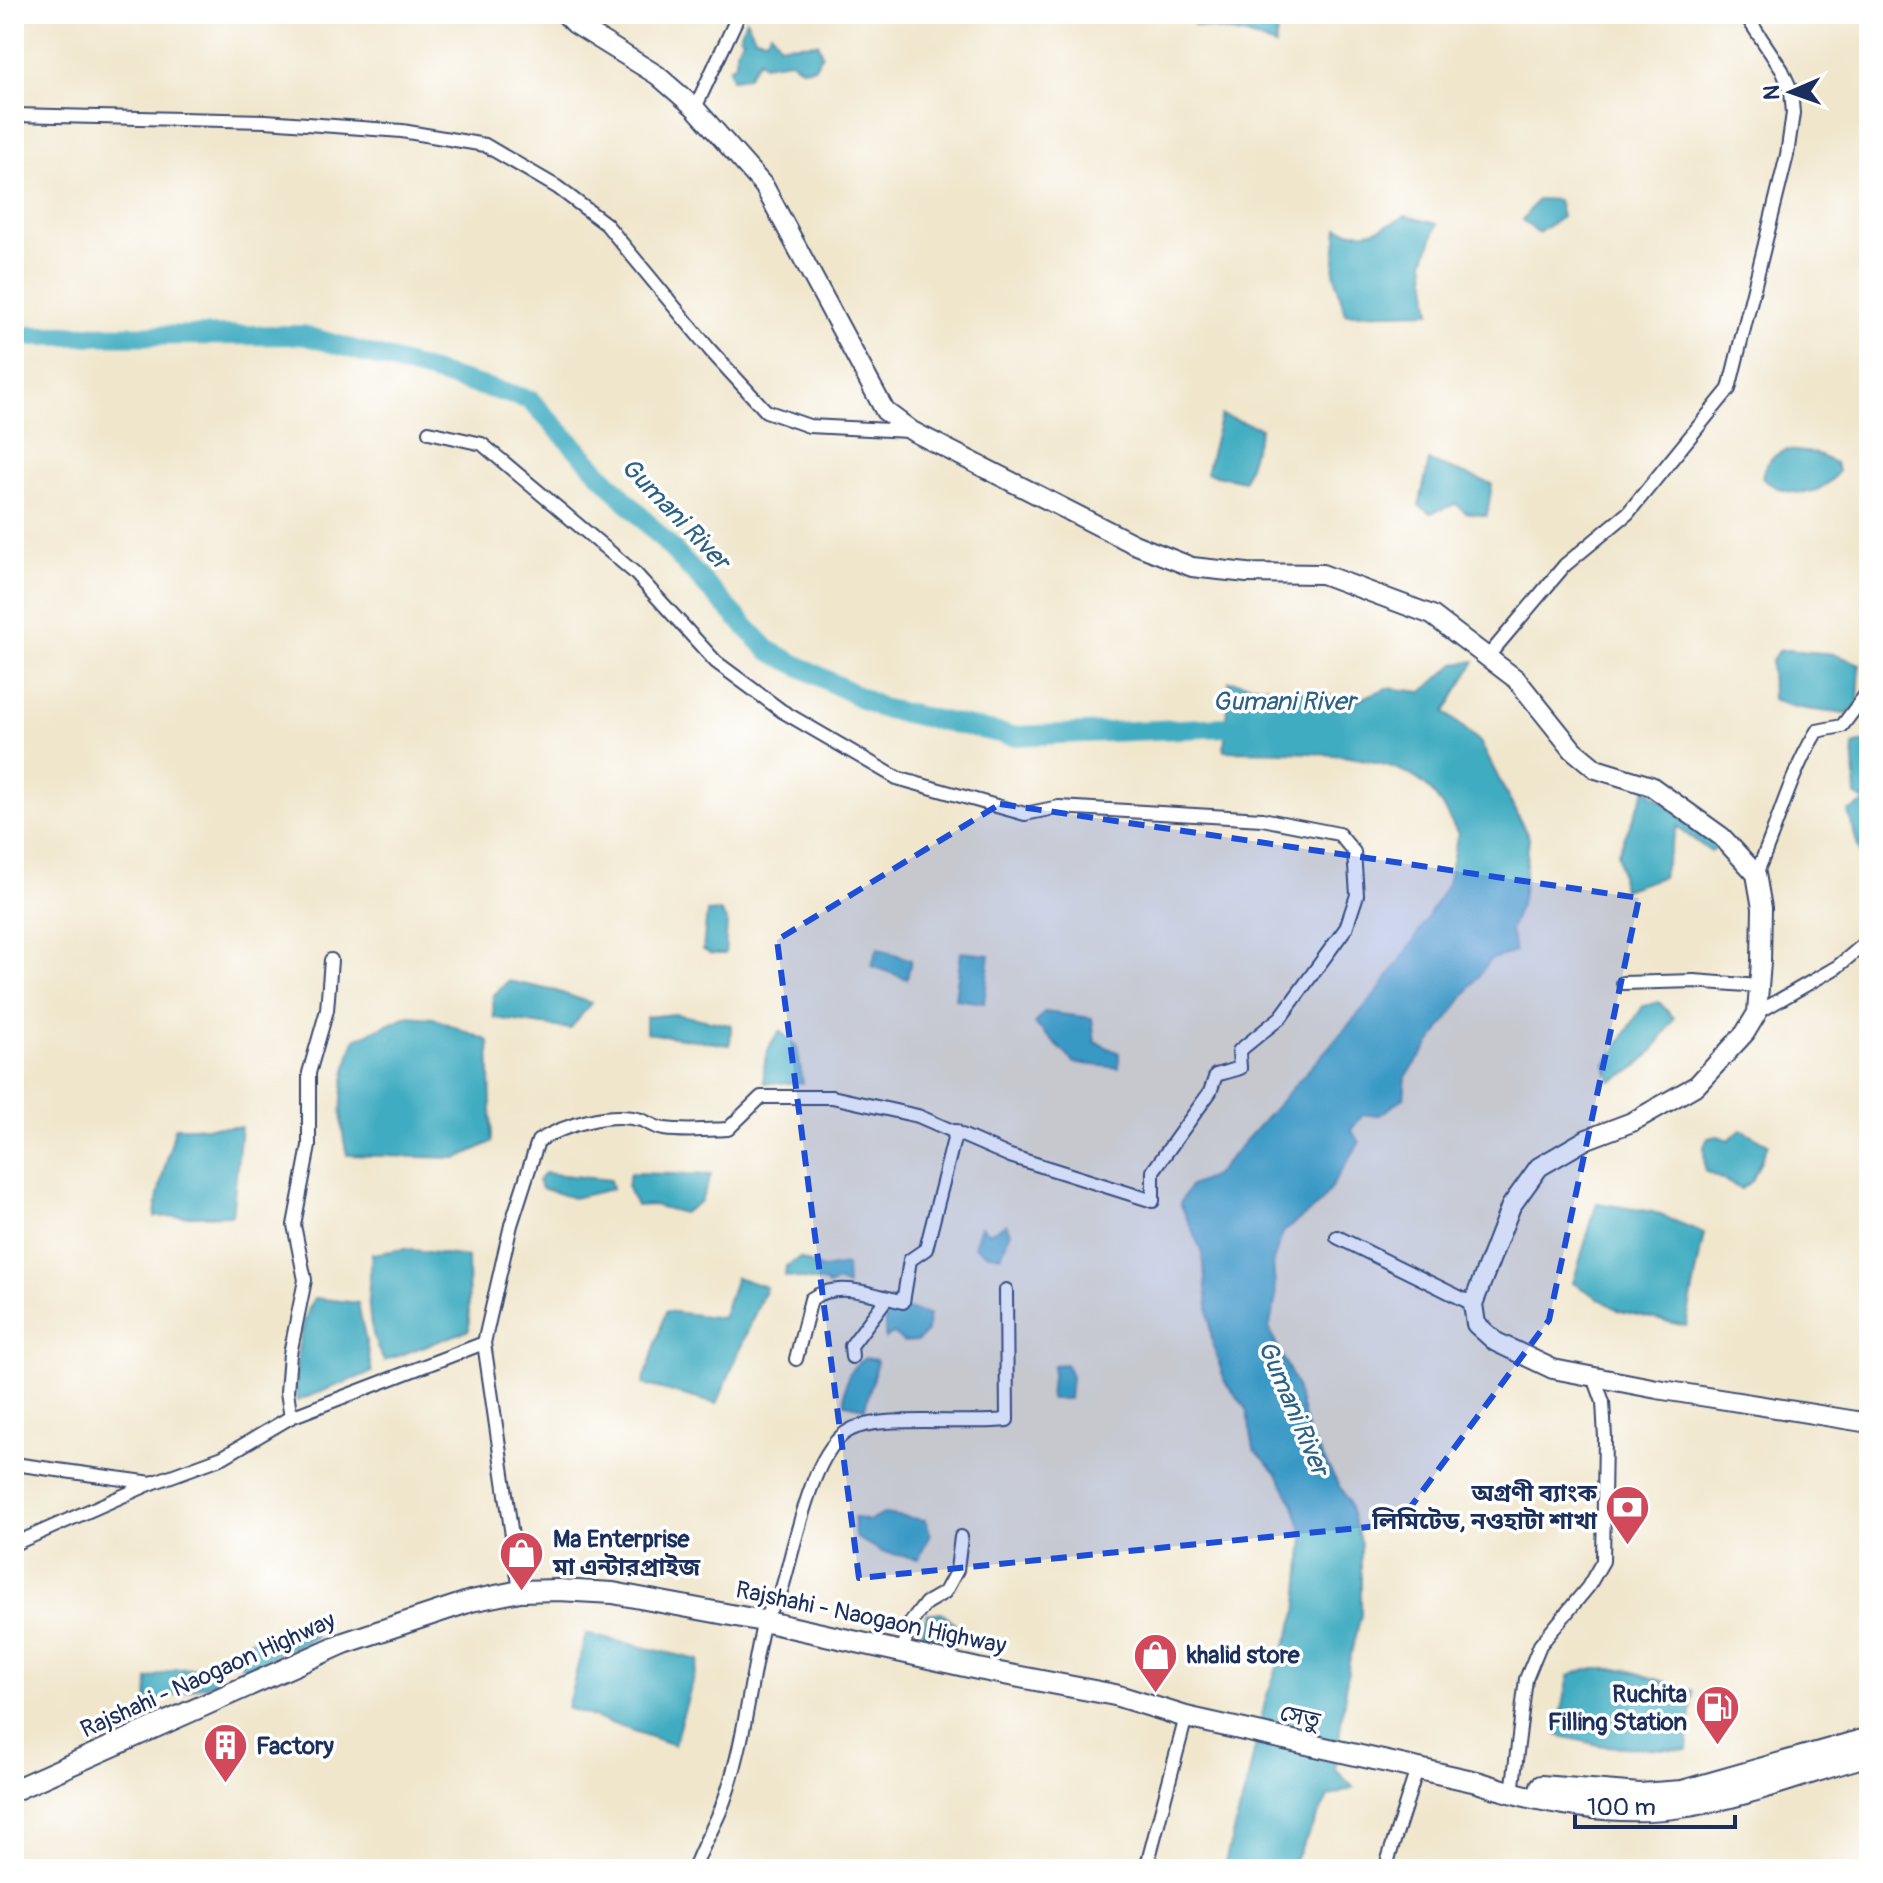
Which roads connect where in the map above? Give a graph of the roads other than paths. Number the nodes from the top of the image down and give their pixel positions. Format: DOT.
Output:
graph roads {
  1 [pos="565,14"];
  2 [pos="739,14"];
  3 [pos="1745,14"];
  4 [pos="695,108"];
  5 [pos="14,115"];
  6 [pos="912,431"];
  7 [pos="429,432"];
  8 [pos="1489,655"];
  9 [pos="1869,690"];
  10 [pos="1756,874"];
  11 [pos="1869,940"];
  12 [pos="331,960"];
  13 [pos="1623,983"];
  14 [pos="1759,986"];
  15 [pos="1757,1013"];
  16 [pos="956,1131"];
  17 [pos="1337,1237"];
  18 [pos="1006,1290"];
  19 [pos="887,1298"];
  20 [pos="1473,1304"];
  21 [pos="484,1343"];
  22 [pos="852,1357"];
  23 [pos="796,1359"];
  24 [pos="1594,1377"];
  25 [pos="291,1417"];
  26 [pos="1869,1423"];
  27 [pos="14,1464"];
  28 [pos="152,1483"];
  29 [pos="961,1537"];
  30 [pos="14,1544"];
  31 [pos="520,1591"];
  32 [pos="763,1621"];
  33 [pos="903,1651"];
  34 [pos="1186,1717"];
  35 [pos="1224,1726"];
  36 [pos="1869,1738"];
  37 [pos="1869,1755"];
  38 [pos="1417,1769"];
  39 [pos="1512,1788"];
  40 [pos="14,1790"];
  41 [pos="694,1869"];
  42 [pos="1146,1869"];
  43 [pos="1385,1869"];
  1 -- 4 [label="street"];
  2 -- 4 [label="street"];
  3 -- 8 [label="street"];
  4 -- 6 [label="street"];
  5 -- 6 [label="street"];
  6 -- 8 [label="street"];
  7 -- 16 [label="street"];
  8 -- 10 [label="street"];
  9 -- 10 [label="street"];
  10 -- 14 [label="street"];
  11 -- 15 [label="street"];
  12 -- 25 [label="street"];
  13 -- 14 [label="street"];
  14 -- 15 [label="street"];
  15 -- 20 [label="street"];
  16 -- 19 [label="street"];
  16 -- 21 [label="street"];
  17 -- 20 [label="street"];
  18 -- 32 [label="street"];
  19 -- 22 [label="street"];
  19 -- 23 [label="street"];
  20 -- 24 [label="street"];
  21 -- 25 [label="street"];
  21 -- 31 [label="street"];
  24 -- 26 [label="street"];
  24 -- 39 [label="street"];
  25 -- 28 [label="street"];
  27 -- 28 [label="street"];
  28 -- 30 [label="street"];
  29 -- 33 [label="street"];
  31 -- 32 [label="main road, Rajshahi - Naogaon Highway"];
  31 -- 40 [label="main road, Rajshahi - Naogaon Highway"];
  32 -- 33 [label="main road, Rajshahi - Naogaon Highway"];
  32 -- 41 [label="street"];
  33 -- 34 [label="main road, Rajshahi - Naogaon Highway"];
  34 -- 35 [label="main road, Rajshahi - Naogaon Highway"];
  34 -- 42 [label="street"];
  35 -- 38 [label="main road, সেতু"];
  36 -- 39 [label="main road"];
  37 -- 39 [label="main road"];
  38 -- 39 [label="main road"];
  38 -- 43 [label="street"];
}
